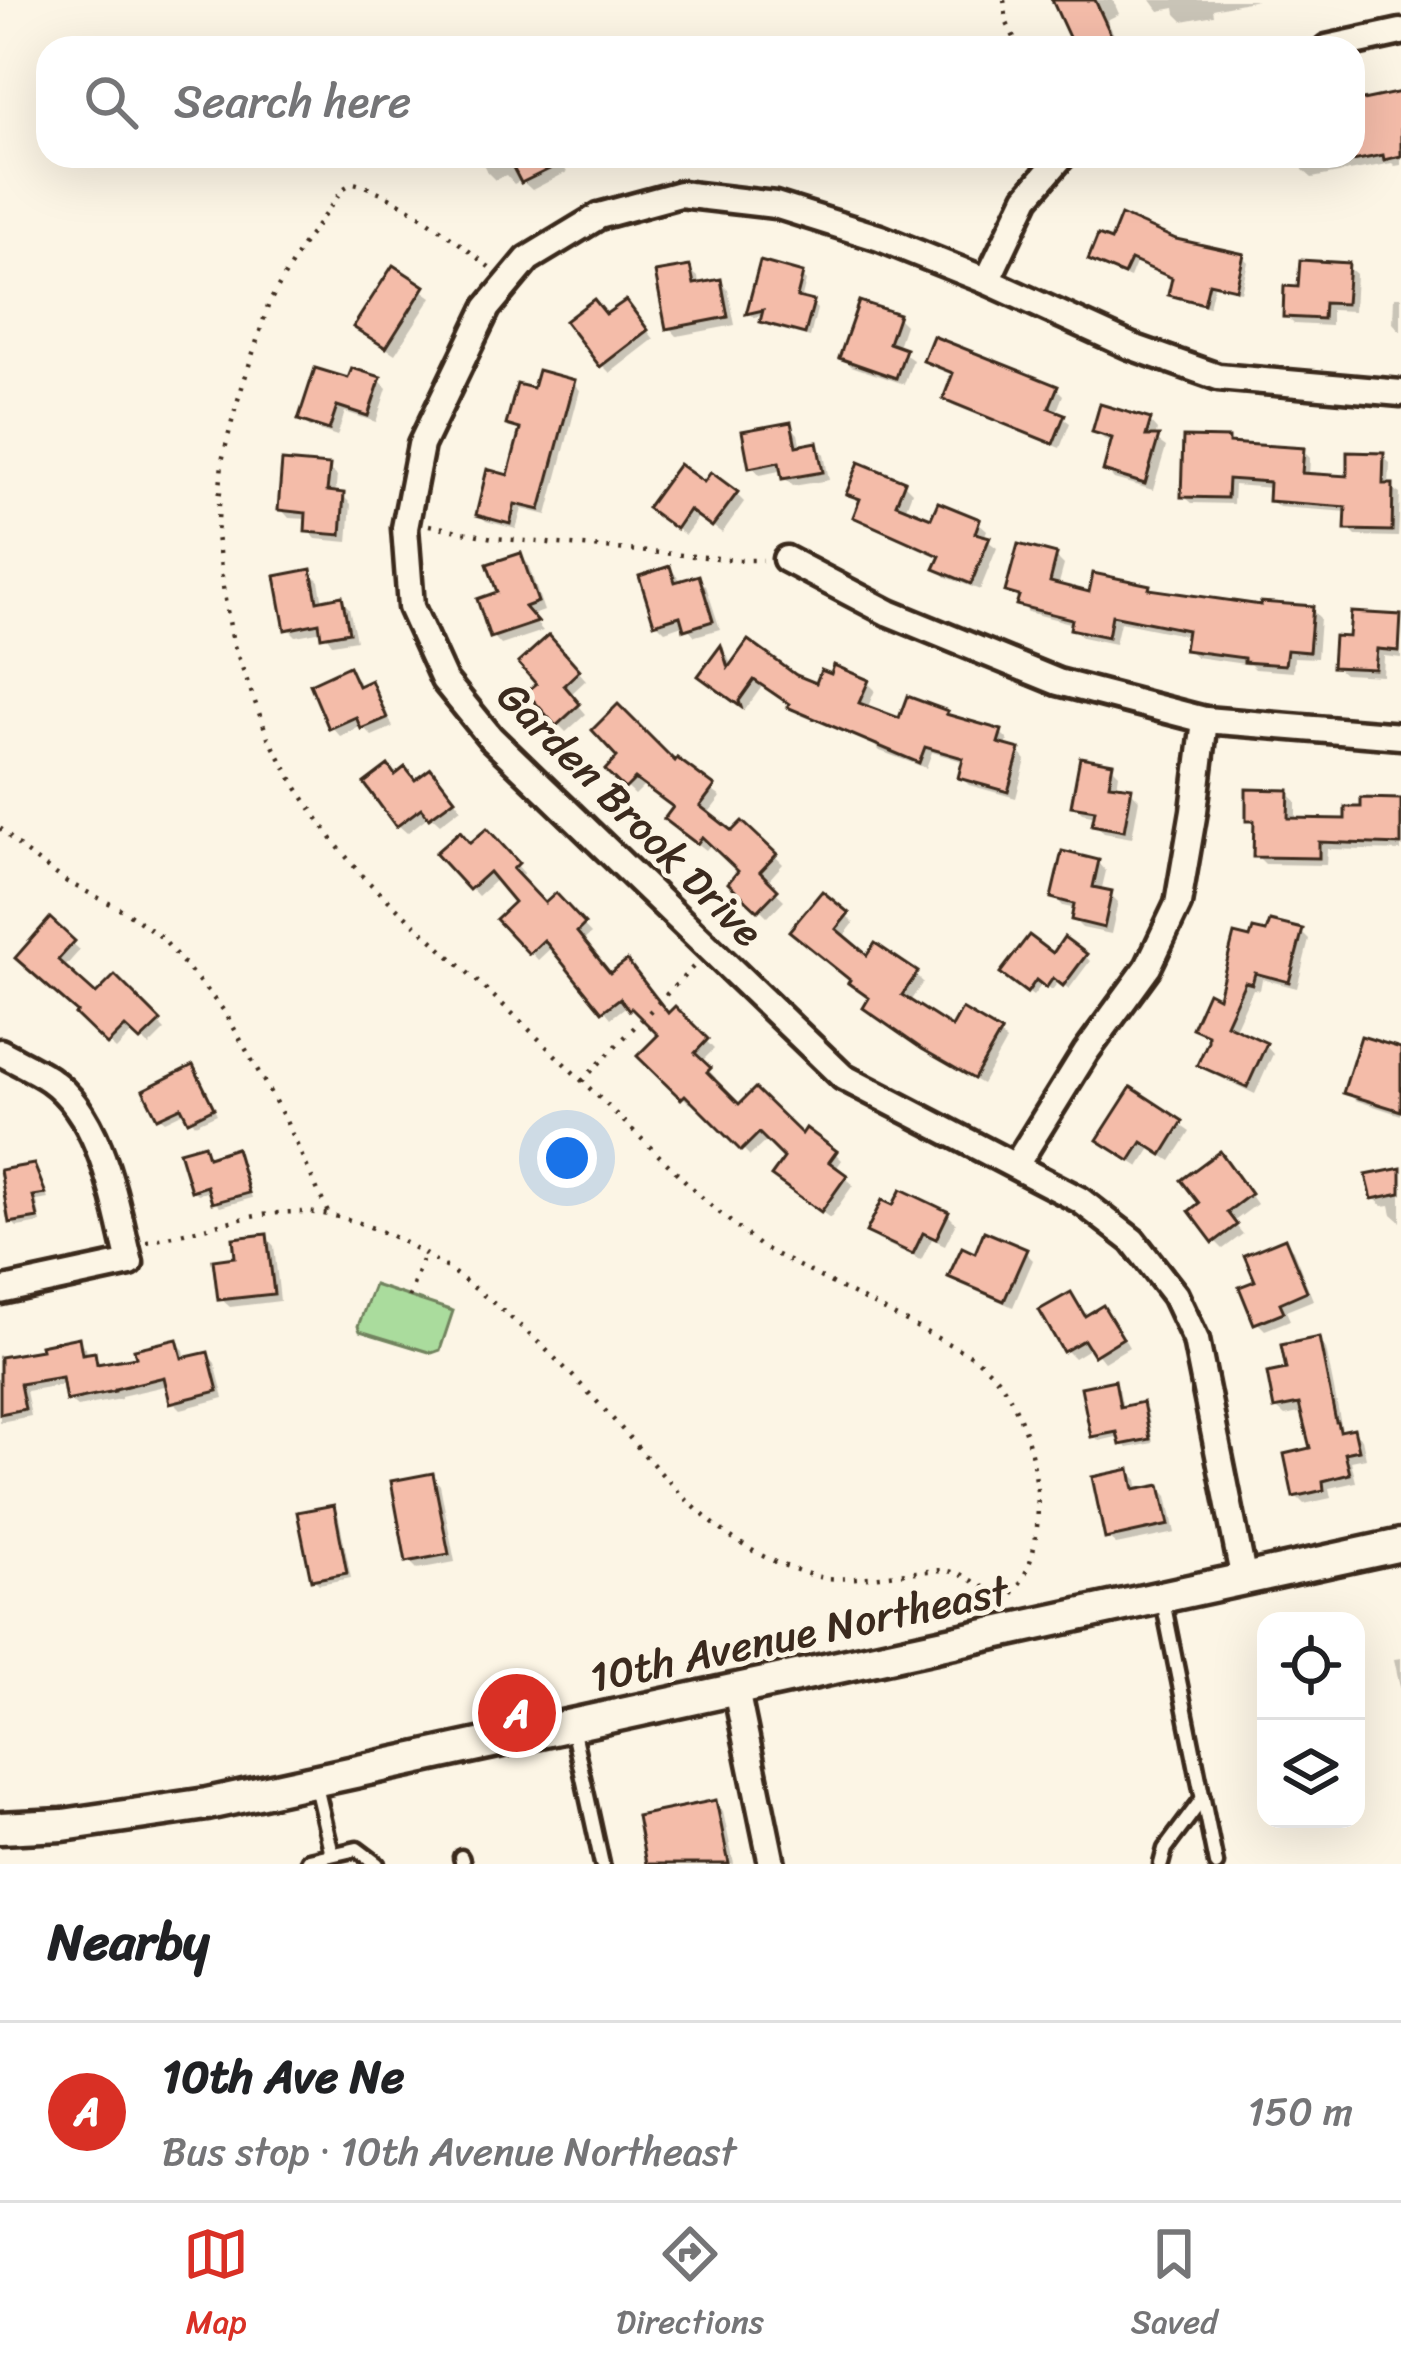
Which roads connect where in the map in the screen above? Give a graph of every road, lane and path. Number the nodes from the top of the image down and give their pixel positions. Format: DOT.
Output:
graph roads {
  1 [pos="1004,0"];
  2 [pos="1401,32"];
  3 [pos="1013,36"];
  4 [pos="1365,40"];
  5 [pos="1053,168"];
  6 [pos="987,281"];
  7 [pos="508,283"];
  8 [pos="1401,393"];
  9 [pos="407,519"];
  10 [pos="786,559"];
  11 [pos="1205,720"];
  12 [pos="1401,736"];
  13 [pos="0,828"];
  14 [pos="710,949"];
  15 [pos="0,1052"];
  16 [pos="582,1081"];
  17 [pos="1016,1165"];
  18 [pos="328,1215"];
  19 [pos="169,1238"];
  20 [pos="424,1254"];
  21 [pos="0,1291"];
  22 [pos="409,1297"];
  23 [pos="1401,1545"];
  24 [pos="1244,1580"];
  25 [pos="1162,1598"];
  26 [pos="1011,1615"];
  27 [pos="736,1690"];
  28 [pos="572,1726"];
  29 [pos="315,1782"];
  30 [pos="1203,1798"];
  31 [pos="0,1828"];
  32 [pos="332,1854"];
  33 [pos="307,1864"];
  34 [pos="377,1864"];
  35 [pos="602,1864"];
  36 [pos="772,1864"];
  37 [pos="1161,1864"];
  38 [pos="1216,1864"];
  1 -- 3 [label="path"];
  2 -- 4 [label="street"];
  5 -- 6 [label="street"];
  6 -- 7 [label="street, Garden Brook Drive"];
  6 -- 8 [label="street, Garden Brook Drive"];
  7 -- 9 [label="street, Garden Brook Drive"];
  7 -- 16 [label="path"];
  9 -- 10 [label="path"];
  9 -- 14 [label="street, Garden Brook Drive"];
  10 -- 11 [label="street"];
  11 -- 12 [label="street"];
  11 -- 17 [label="street"];
  13 -- 18 [label="path"];
  14 -- 16 [label="path"];
  14 -- 17 [label="street, Garden Brook Drive"];
  15 -- 21 [label="street"];
  16 -- 26 [label="path"];
  17 -- 24 [label="street, Garden Brook Drive"];
  18 -- 19 [label="path"];
  18 -- 20 [label="path"];
  20 -- 22 [label="path"];
  20 -- 26 [label="path"];
  23 -- 24 [label="street, 10th Avenue Northeast"];
  24 -- 25 [label="street, 10th Avenue Northeast"];
  25 -- 26 [label="street, 10th Avenue Northeast"];
  25 -- 30 [label="lane"];
  26 -- 27 [label="street, 10th Avenue Northeast"];
  27 -- 28 [label="street, 10th Avenue Northeast"];
  27 -- 36 [label="street"];
  28 -- 29 [label="street, 10th Avenue Northeast"];
  28 -- 35 [label="lane"];
  29 -- 31 [label="street, 10th Avenue Northeast"];
  29 -- 32 [label="lane"];
  30 -- 37 [label="lane"];
  30 -- 38 [label="lane"];
  32 -- 33 [label="lane"];
  32 -- 34 [label="lane"];
}
